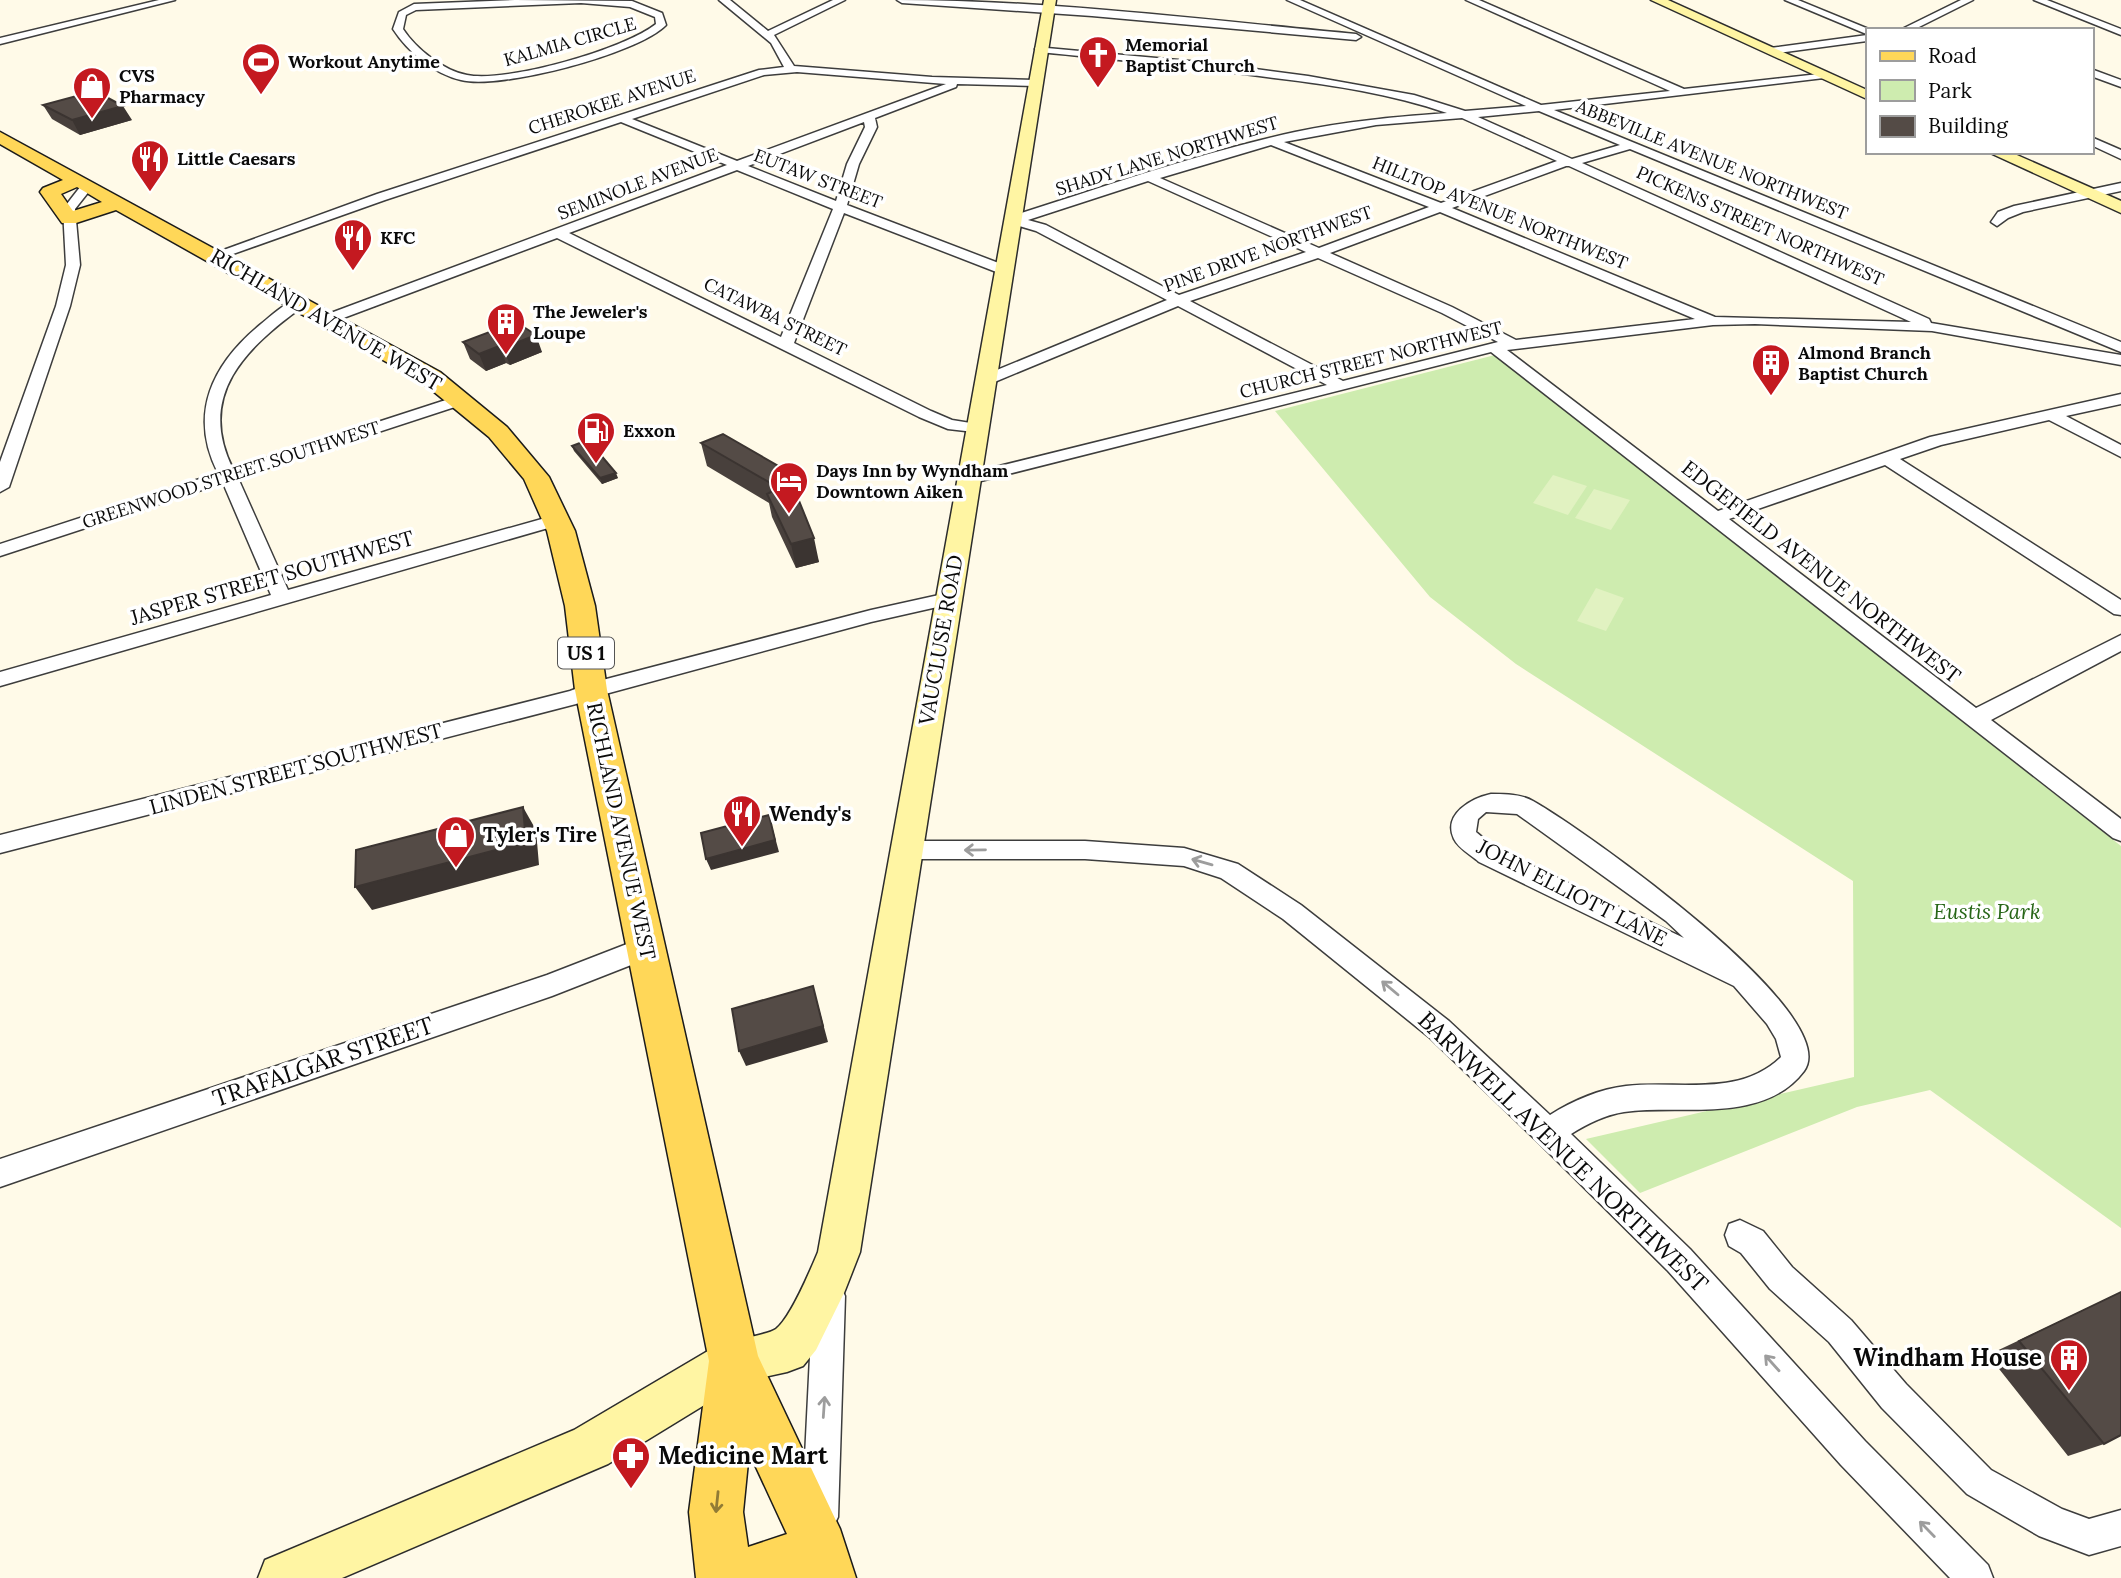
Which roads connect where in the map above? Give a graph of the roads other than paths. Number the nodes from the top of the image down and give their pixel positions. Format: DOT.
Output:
graph roads {
  1 [pos="170,0"];
  2 [pos="724,0"];
  3 [pos="840,0"];
  4 [pos="902,0"];
  5 [pos="1292,0"];
  6 [pos="1471,0"];
  7 [pos="1657,0"];
  8 [pos="1790,0"];
  9 [pos="1968,0"];
  10 [pos="2039,0"];
  11 [pos="414,4"];
  12 [pos="1937,4"];
  13 [pos="1049,5"];
  14 [pos="1951,8"];
  15 [pos="1910,28"];
  16 [pos="1866,31"];
  17 [pos="2121,32"];
  18 [pos="767,35"];
  19 [pos="1866,38"];
  20 [pos="0,41"];
  21 [pos="1392,46"];
  22 [pos="1040,49"];
  23 [pos="1770,51"];
  24 [pos="790,69"];
  25 [pos="2093,73"];
  26 [pos="1824,75"];
  27 [pos="962,82"];
  28 [pos="1035,83"];
  29 [pos="2121,84"];
  30 [pos="1683,93"];
  31 [pos="1866,94"];
  32 [pos="1539,108"];
  33 [pos="1463,114"];
  34 [pos="869,115"];
  35 [pos="620,118"];
  36 [pos="0,137"];
  37 [pos="1272,141"];
  38 [pos="2093,141"];
  39 [pos="1633,145"];
  40 [pos="2000,154"];
  41 [pos="2121,155"];
  42 [pos="1568,162"];
  43 [pos="736,166"];
  44 [pos="1150,178"];
  45 [pos="83,183"];
  46 [pos="2121,187"];
  47 [pos="2086,192"];
  48 [pos="117,203"];
  49 [pos="1438,206"];
  50 [pos="840,207"];
  51 [pos="2121,208"];
  52 [pos="69,219"];
  53 [pos="1014,220"];
  54 [pos="1997,222"];
  55 [pos="558,233"];
  56 [pos="1318,252"];
  57 [pos="214,256"];
  58 [pos="1004,270"];
  59 [pos="1179,300"];
  60 [pos="297,304"];
  61 [pos="325,320"];
  62 [pos="1713,321"];
  63 [pos="1932,327"];
  64 [pos="786,344"];
  65 [pos="1503,346"];
  66 [pos="2121,347"];
  67 [pos="2121,360"];
  68 [pos="986,380"];
  69 [pos="1339,385"];
  70 [pos="2121,399"];
  71 [pos="461,400"];
  72 [pos="2050,414"];
  73 [pos="977,429"];
  74 [pos="2121,452"];
  75 [pos="1885,457"];
  76 [pos="230,477"];
  77 [pos="969,479"];
  78 [pos="0,487"];
  79 [pos="1715,518"];
  80 [pos="556,520"];
  81 [pos="0,550"];
  82 [pos="283,599"];
  83 [pos="948,599"];
  84 [pos="2121,609"];
  85 [pos="2121,642"];
  86 [pos="0,679"];
  87 [pos="591,690"];
  88 [pos="1974,719"];
  89 [pos="2121,832"];
  90 [pos="0,844"];
  91 [pos="908,850"];
  92 [pos="645,948"];
  93 [pos="1743,978"];
  94 [pos="1549,1133"];
  95 [pos="0,1173"];
  96 [pos="1740,1235"];
  97 [pos="829,1278"];
  98 [pos="734,1361"];
  99 [pos="2121,1528"];
  100 [pos="825,1565"];
  101 [pos="283,1578"];
  102 [pos="724,1578"];
  103 [pos="751,1578"];
  104 [pos="1975,1578"];
  1 -- 20 [label="street"];
  2 -- 18 [label="street"];
  3 -- 18 [label="street"];
  4 -- 13 [label="street"];
  5 -- 21 [label="street, ABBEVILLE AVENUE NORTHWEST"];
  6 -- 30 [label="street"];
  7 -- 23 [label="street"];
  8 -- 16 [label="street"];
  9 -- 14 [label="street"];
  10 -- 17 [label="street"];
  11 -- 11 [label="street, KALMIA CIRCLE"];
  12 -- 14 [label="street"];
  13 -- 21 [label="street"];
  13 -- 22 [label="street, VAUCLUSE ROAD"];
  14 -- 15 [label="street"];
  18 -- 24 [label="street"];
  19 -- 23 [label="street"];
  21 -- 32 [label="street, ABBEVILLE AVENUE NORTHWEST"];
  22 -- 28 [label="street, VAUCLUSE ROAD"];
  22 -- 33 [label="street, PICKENS STREET NORTHWEST"];
  23 -- 26 [label="street"];
  24 -- 27 [label="street, CHEROKEE AVENUE"];
  24 -- 35 [label="street, CHEROKEE AVENUE"];
  25 -- 29 [label="street"];
  26 -- 30 [label="street, SHADY LANE NORTHWEST"];
  26 -- 31 [label="street"];
  27 -- 28 [label="street, CHEROKEE AVENUE"];
  27 -- 34 [label="street, SEMINOLE AVENUE"];
  28 -- 53 [label="street, VAUCLUSE ROAD"];
  30 -- 32 [label="street, SHADY LANE NORTHWEST"];
  32 -- 33 [label="street, SHADY LANE NORTHWEST"];
  32 -- 39 [label="street, ABBEVILLE AVENUE NORTHWEST"];
  33 -- 37 [label="street, SHADY LANE NORTHWEST"];
  33 -- 42 [label="street, PICKENS STREET NORTHWEST"];
  34 -- 43 [label="street, SEMINOLE AVENUE"];
  34 -- 50 [label="street"];
  35 -- 43 [label="street, EUTAW STREET"];
  35 -- 57 [label="street, CHEROKEE AVENUE"];
  36 -- 45 [label="main road, RICHLAND AVENUE WEST / US 1"];
  37 -- 44 [label="street, SHADY LANE NORTHWEST"];
  37 -- 49 [label="street, HILLTOP AVENUE NORTHWEST"];
  38 -- 41 [label="street"];
  39 -- 42 [label="street, PINE DRIVE NORTHWEST"];
  39 -- 66 [label="street, ABBEVILLE AVENUE NORTHWEST"];
  40 -- 47 [label="street"];
  42 -- 49 [label="street, PINE DRIVE NORTHWEST"];
  42 -- 63 [label="street, PICKENS STREET NORTHWEST"];
  43 -- 50 [label="street, EUTAW STREET"];
  43 -- 55 [label="street, SEMINOLE AVENUE"];
  44 -- 53 [label="street, SHADY LANE NORTHWEST"];
  44 -- 56 [label="street, EDGEFIELD AVENUE NORTHWEST"];
  45 -- 48 [label="main road, RICHLAND AVENUE WEST / US 1"];
  45 -- 52 [label="main road"];
  46 -- 47 [label="street"];
  47 -- 51 [label="street"];
  47 -- 54 [label="street"];
  48 -- 52 [label="main road"];
  48 -- 57 [label="main road, RICHLAND AVENUE WEST / US 1"];
  49 -- 56 [label="street, PINE DRIVE NORTHWEST"];
  49 -- 62 [label="street, HILLTOP AVENUE NORTHWEST"];
  50 -- 58 [label="street, EUTAW STREET"];
  50 -- 64 [label="street"];
  52 -- 78 [label="street"];
  53 -- 58 [label="street, VAUCLUSE ROAD"];
  53 -- 59 [label="street"];
  55 -- 61 [label="street, SEMINOLE AVENUE"];
  55 -- 64 [label="street, CATAWBA STREET"];
  56 -- 59 [label="street, PINE DRIVE NORTHWEST"];
  56 -- 65 [label="street, EDGEFIELD AVENUE NORTHWEST"];
  57 -- 60 [label="main road, RICHLAND AVENUE WEST / US 1"];
  58 -- 68 [label="street, VAUCLUSE ROAD"];
  59 -- 68 [label="street, PINE DRIVE NORTHWEST"];
  59 -- 69 [label="street"];
  60 -- 61 [label="main road, RICHLAND AVENUE WEST / US 1"];
  60 -- 76 [label="street"];
  61 -- 71 [label="main road, RICHLAND AVENUE WEST / US 1"];
  62 -- 63 [label="street, CHURCH STREET NORTHWEST"];
  62 -- 65 [label="street, CHURCH STREET NORTHWEST"];
  63 -- 67 [label="street, CHURCH STREET NORTHWEST"];
  64 -- 73 [label="street, CATAWBA STREET"];
  65 -- 69 [label="street, CHURCH STREET NORTHWEST"];
  65 -- 79 [label="street, EDGEFIELD AVENUE NORTHWEST"];
  68 -- 73 [label="street, VAUCLUSE ROAD"];
  69 -- 77 [label="street, CHURCH STREET NORTHWEST"];
  70 -- 72 [label="street"];
  71 -- 76 [label="street, GREENWOOD STREET SOUTHWEST"];
  71 -- 80 [label="main road, RICHLAND AVENUE WEST / US 1"];
  72 -- 74 [label="street"];
  72 -- 75 [label="street"];
  73 -- 77 [label="street, VAUCLUSE ROAD"];
  75 -- 79 [label="street"];
  75 -- 84 [label="street"];
  76 -- 81 [label="street, GREENWOOD STREET SOUTHWEST"];
  76 -- 82 [label="street"];
  77 -- 83 [label="street, VAUCLUSE ROAD"];
  79 -- 88 [label="street, EDGEFIELD AVENUE NORTHWEST"];
  80 -- 82 [label="street, JASPER STREET SOUTHWEST"];
  80 -- 87 [label="main road, RICHLAND AVENUE WEST / US 1"];
  82 -- 86 [label="street, JASPER STREET SOUTHWEST"];
  83 -- 87 [label="street, LINDEN STREET SOUTHWEST"];
  83 -- 91 [label="street, VAUCLUSE ROAD"];
  85 -- 88 [label="street"];
  87 -- 90 [label="street, LINDEN STREET SOUTHWEST"];
  87 -- 92 [label="main road, RICHLAND AVENUE WEST / US 1"];
  88 -- 89 [label="street, EDGEFIELD AVENUE NORTHWEST"];
  94 -- 91 [label="street, BARNWELL AVENUE NORTHWEST, one-way"];
  91 -- 97 [label="street, VAUCLUSE ROAD"];
  92 -- 95 [label="street, TRAFALGAR STREET"];
  92 -- 98 [label="main road, RICHLAND AVENUE WEST / US 1"];
  93 -- 93 [label="street, JOHN ELLIOTT LANE"];
  93 -- 94 [label="street, JOHN ELLIOTT LANE"];
  104 -- 94 [label="street, BARNWELL AVENUE NORTHWEST, one-way"];
  96 -- 99 [label="street"];
  97 -- 98 [label="street, VAUCLUSE ROAD"];
  100 -- 97 [label="street, one-way"];
  98 -- 100 [label="main road, RICHLAND AVENUE WEST / US 1"];
  98 -- 101 [label="street, VAUCLUSE ROAD"];
  98 -- 102 [label="main road, RICHLAND AVENUE WEST / US 1, one-way"];
  100 -- 103 [label="main road"];
}
